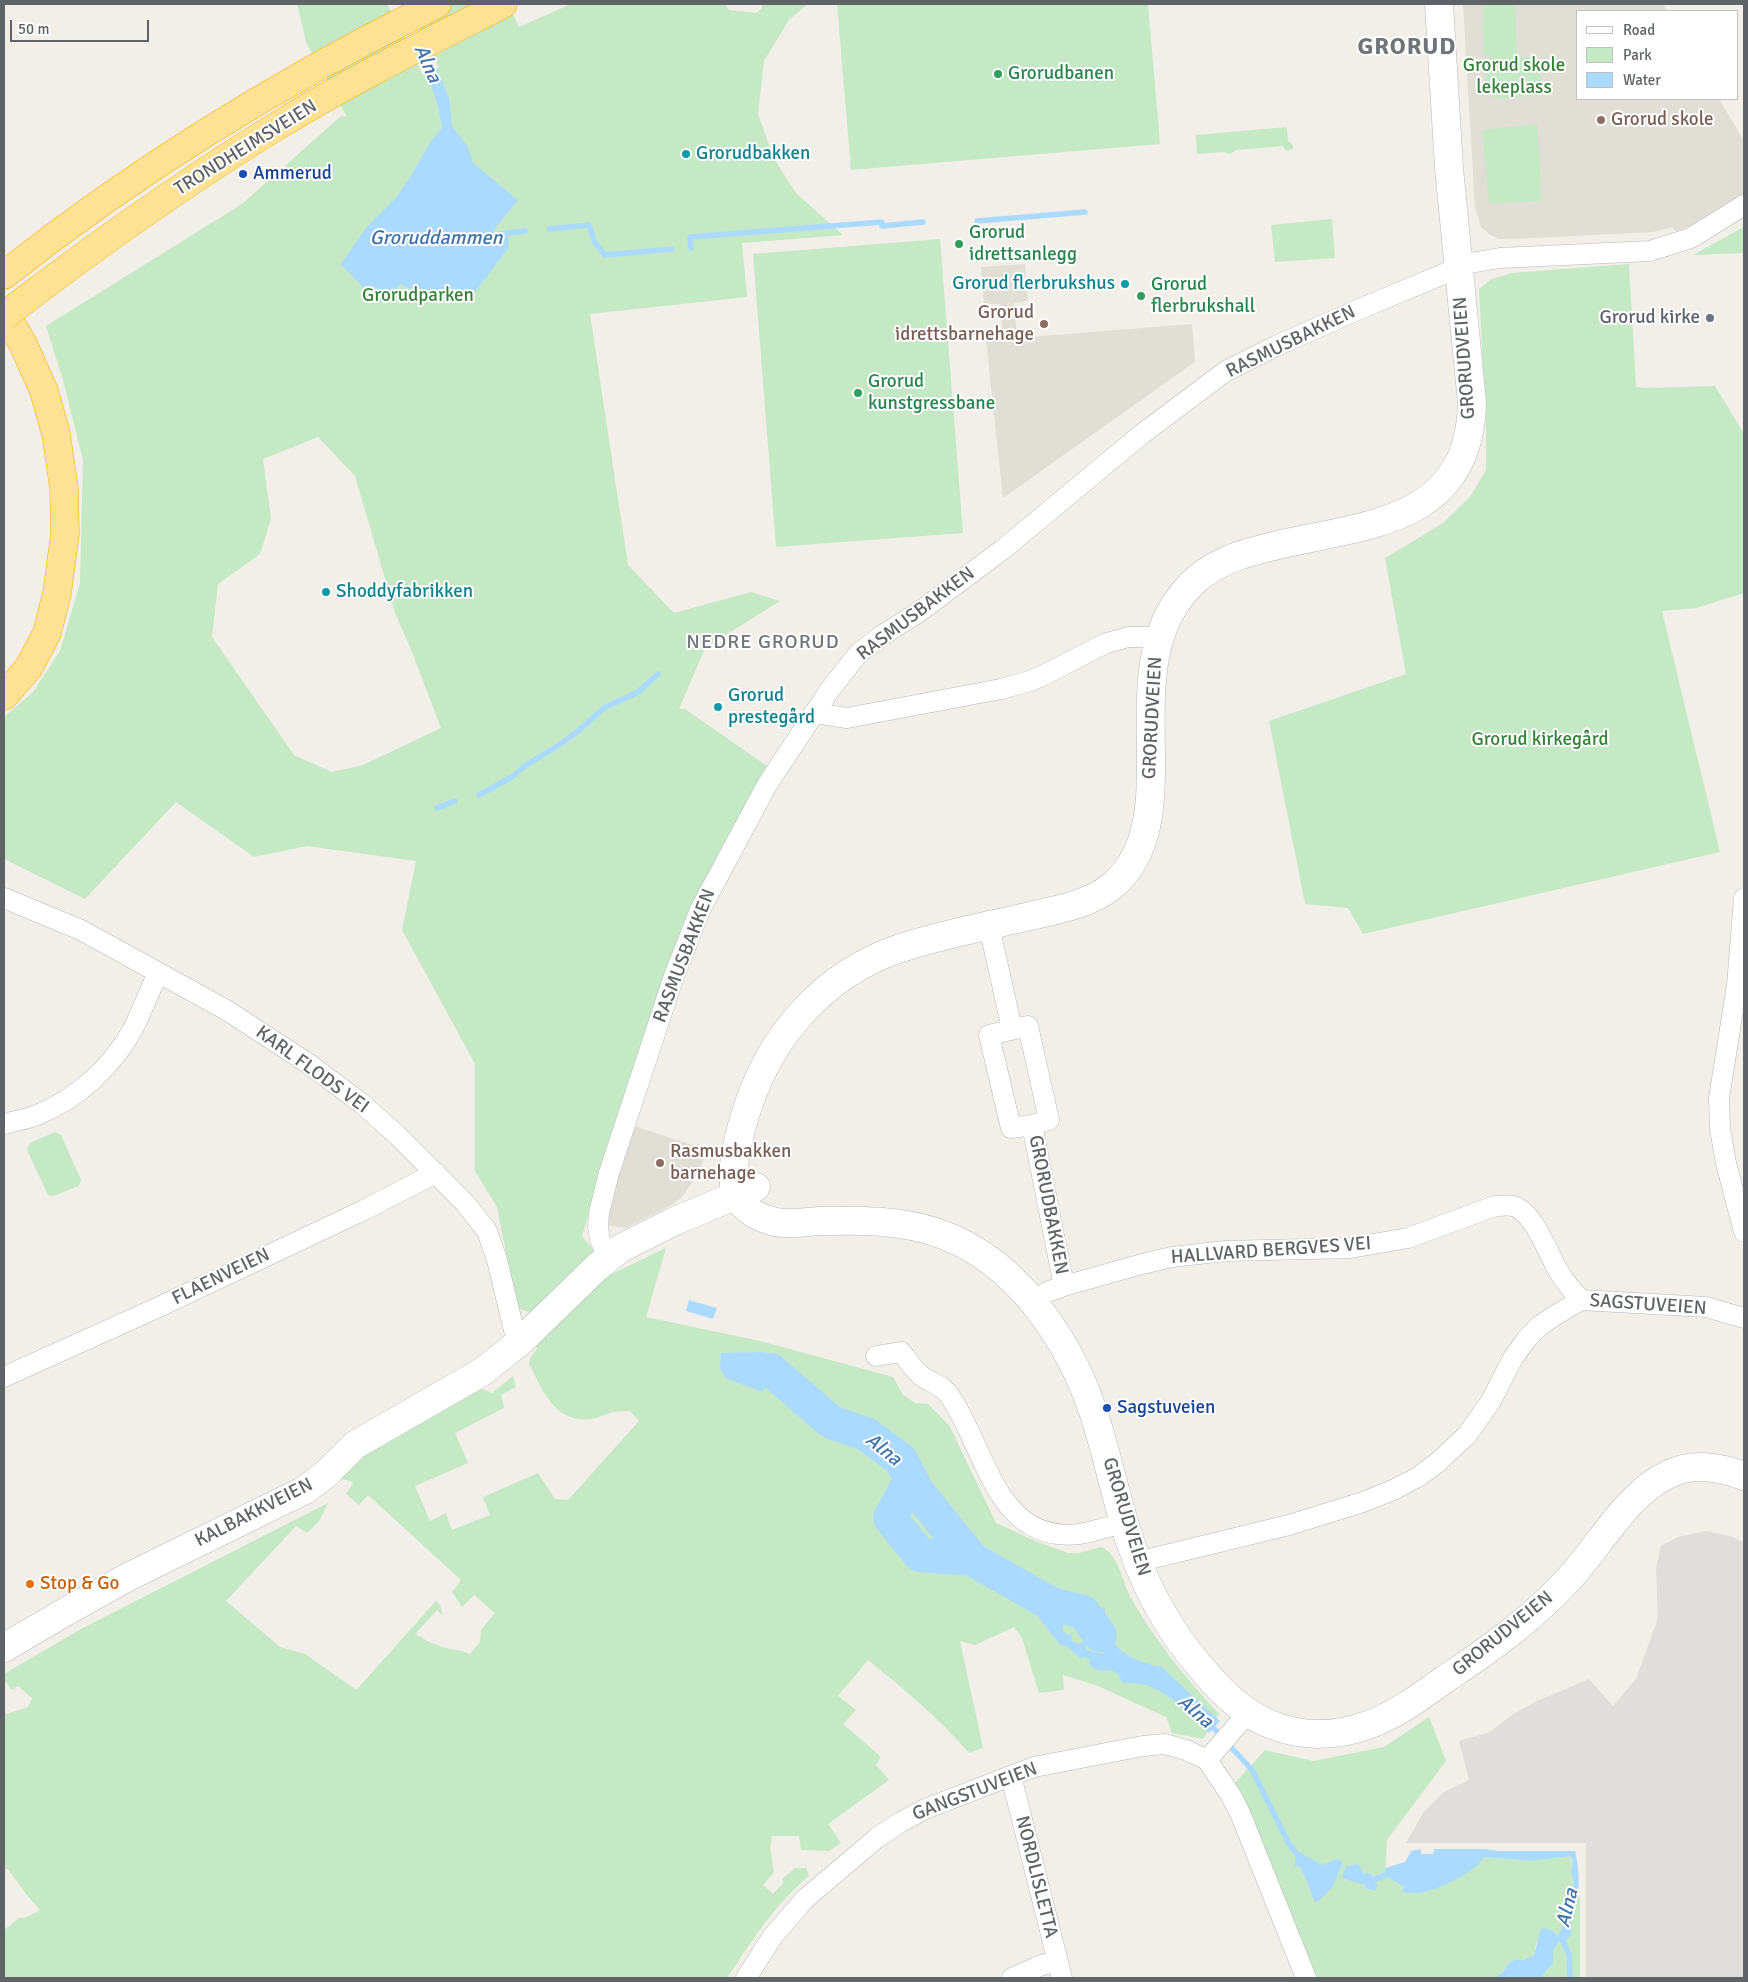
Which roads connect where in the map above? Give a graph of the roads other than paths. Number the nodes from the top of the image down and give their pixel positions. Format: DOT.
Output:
graph roads {
  1 [pos="437,4"];
  2 [pos="503,4"];
  3 [pos="1439,4"];
  4 [pos="1744,205"];
  5 [pos="14,267"];
  6 [pos="1458,268"];
  7 [pos="4,311"];
  8 [pos="4,316"];
  9 [pos="1158,637"];
  10 [pos="4,696"];
  11 [pos="814,713"];
  12 [pos="4,898"];
  13 [pos="1744,898"];
  14 [pos="989,926"];
  15 [pos="158,973"];
  16 [pos="1012,1029"];
  17 [pos="4,1124"];
  18 [pos="1032,1125"];
  19 [pos="436,1174"];
  20 [pos="746,1191"];
  21 [pos="1744,1232"];
  22 [pos="609,1257"];
  23 [pos="1064,1286"];
  24 [pos="1032,1300"];
  25 [pos="1581,1300"];
  26 [pos="1744,1318"];
  27 [pos="529,1332"];
  28 [pos="876,1356"];
  29 [pos="4,1377"];
  30 [pos="1744,1476"];
  31 [pos="1124,1523"];
  32 [pos="1137,1562"];
  33 [pos="4,1648"];
  34 [pos="1240,1722"];
  35 [pos="1212,1754"];
  36 [pos="1011,1776"];
  37 [pos="1060,1970"];
  38 [pos="746,1978"];
  39 [pos="1012,1978"];
  40 [pos="1306,1978"];
  1 -- 5 [label="highway, TRONDHEIMSVEIEN"];
  2 -- 8 [label="highway, TRONDHEIMSVEIEN, bridge"];
  3 -- 6 [label="street, GRORUDVEIEN"];
  4 -- 6 [label="street, RASMUSBAKKEN"];
  6 -- 9 [label="street, GRORUDVEIEN"];
  6 -- 11 [label="street, RASMUSBAKKEN"];
  7 -- 10 [label="highway"];
  9 -- 11 [label="street"];
  9 -- 14 [label="street, GRORUDVEIEN"];
  11 -- 22 [label="street, RASMUSBAKKEN"];
  12 -- 15 [label="street, KARL FLODS VEI"];
  13 -- 21 [label="street"];
  14 -- 16 [label="street"];
  14 -- 20 [label="street, GRORUDVEIEN"];
  15 -- 17 [label="street"];
  15 -- 19 [label="street, KARL FLODS VEI"];
  16 -- 18 [label="street, GRORUDBAKKEN"];
  16 -- 18 [label="street, GRORUDBAKKEN"];
  18 -- 23 [label="street, GRORUDBAKKEN"];
  19 -- 27 [label="street, KARL FLODS VEI"];
  19 -- 29 [label="street, FLAENVEIEN"];
  20 -- 22 [label="street"];
  20 -- 24 [label="street, GRORUDVEIEN"];
  22 -- 27 [label="street, KALBAKKVEIEN"];
  23 -- 24 [label="street, HALLVARD BERGVES VEI"];
  23 -- 25 [label="street, HALLVARD BERGVES VEI"];
  24 -- 31 [label="street, GRORUDVEIEN"];
  25 -- 26 [label="street, SAGSTUVEIEN"];
  25 -- 32 [label="street, SAGSTUVEIEN"];
  27 -- 33 [label="street, KALBAKKVEIEN"];
  28 -- 31 [label="street"];
  30 -- 34 [label="street, GRORUDVEIEN"];
  31 -- 32 [label="street, GRORUDVEIEN"];
  32 -- 34 [label="street, GRORUDVEIEN"];
  34 -- 35 [label="street"];
  35 -- 36 [label="street, GANGSTUVEIEN"];
  35 -- 40 [label="street"];
  36 -- 37 [label="street, NORDLISLETTA"];
  36 -- 38 [label="street, GANGSTUVEIEN"];
  37 -- 39 [label="street"];
}
